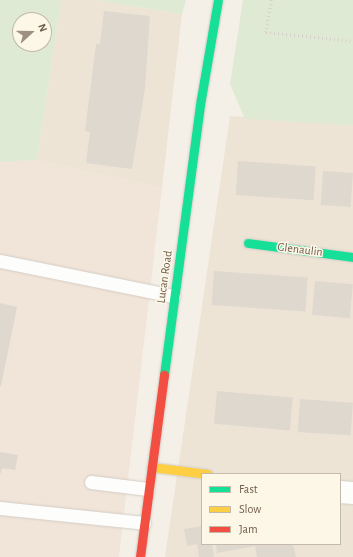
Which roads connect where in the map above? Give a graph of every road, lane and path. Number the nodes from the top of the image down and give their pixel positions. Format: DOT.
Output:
graph roads {
  1 [pos="218,0"];
  2 [pos="272,0"];
  3 [pos="353,41"];
  4 [pos="248,243"];
  5 [pos="353,257"];
  6 [pos="0,261"];
  7 [pos="174,296"];
  8 [pos="151,467"];
  9 [pos="201,473"];
  10 [pos="91,482"];
  11 [pos="148,489"];
  12 [pos="341,492"];
  13 [pos="353,493"];
  14 [pos="0,508"];
  15 [pos="144,523"];
  16 [pos="140,557"];
  1 -- 7 [label="main road, Lucan Road"];
  2 -- 3 [label="path"];
  4 -- 5 [label="main road, Glenaulin"];
  6 -- 7 [label="lane"];
  7 -- 8 [label="main road, Lucan Road"];
  8 -- 9 [label="main road"];
  8 -- 11 [label="main road, Lucan Road"];
  10 -- 11 [label="lane"];
  11 -- 15 [label="main road, Lucan Road"];
  12 -- 13 [label="street"];
  14 -- 15 [label="lane"];
  15 -- 16 [label="main road, Lucan Road"];
}
